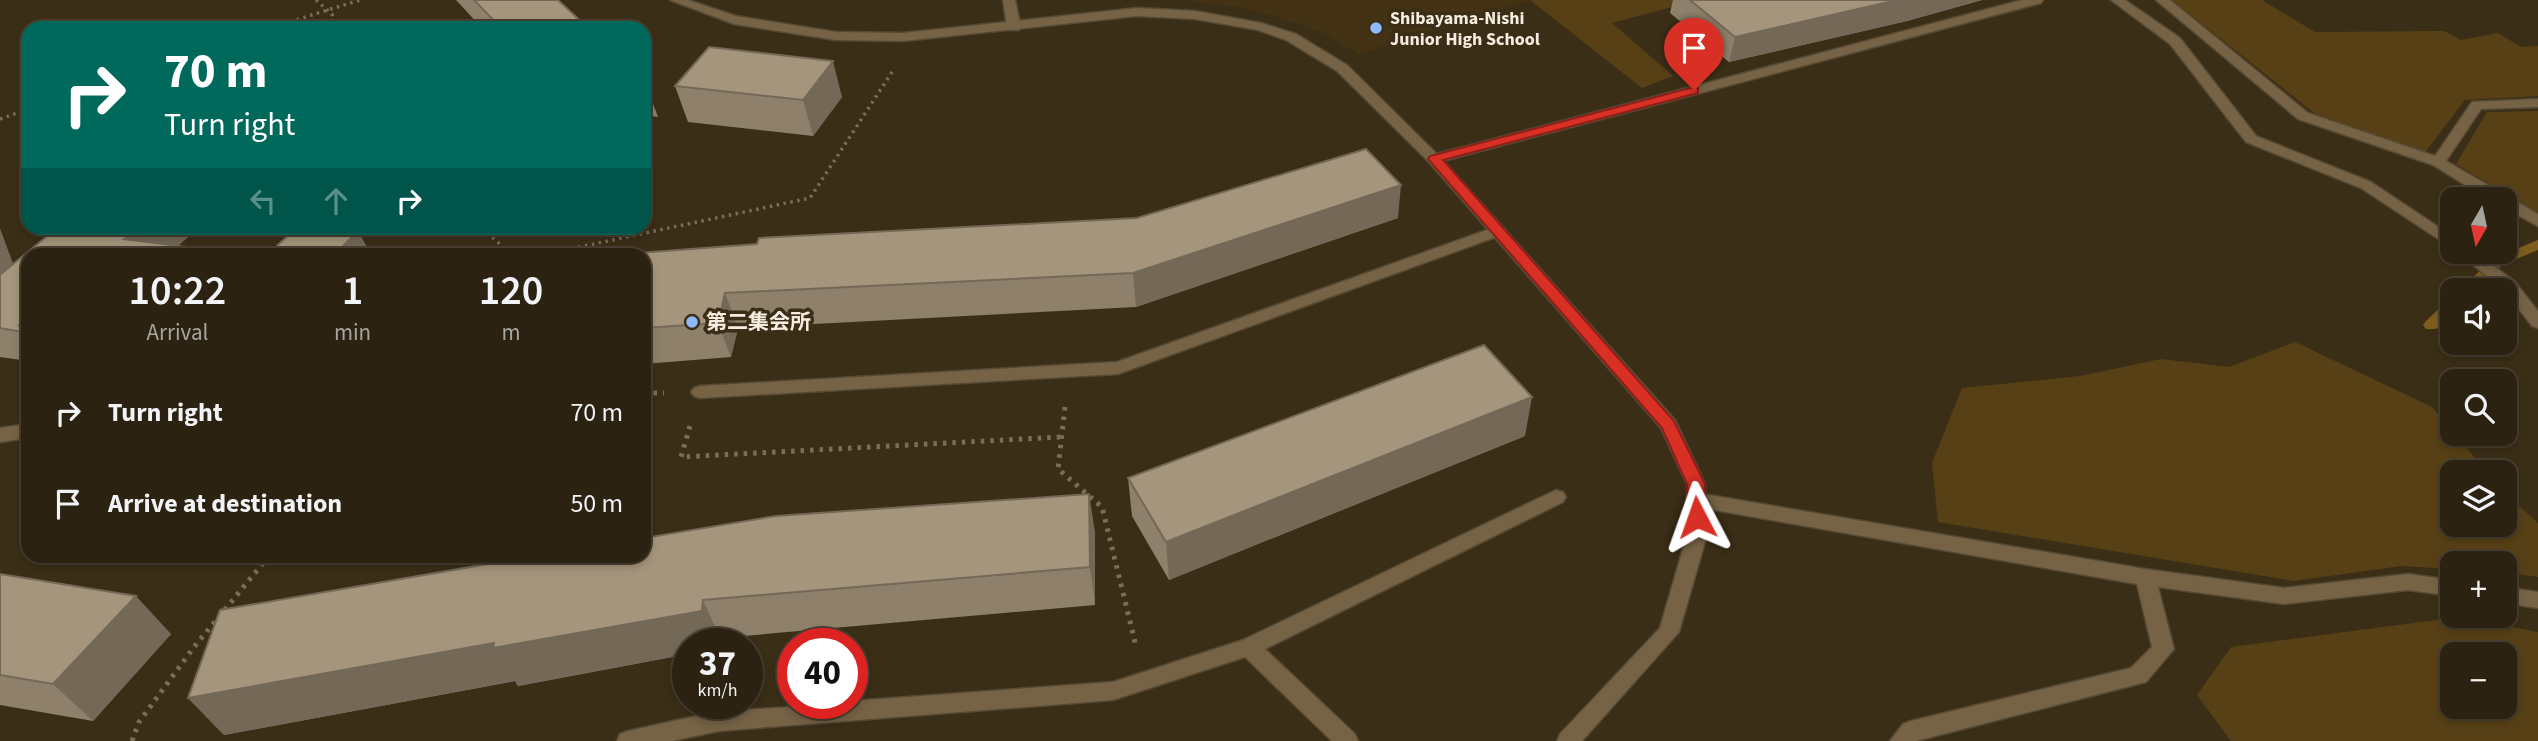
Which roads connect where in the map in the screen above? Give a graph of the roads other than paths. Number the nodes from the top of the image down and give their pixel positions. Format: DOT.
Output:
graph roads {
  1 [pos="676,0"];
  2 [pos="1009,0"];
  3 [pos="2037,0"];
  4 [pos="2117,0"];
  5 [pos="2162,0"];
  6 [pos="1014,27"];
  7 [pos="2538,103"];
  8 [pos="1434,159"];
  9 [pos="2438,162"];
  10 [pos="2481,187"];
  11 [pos="2517,208"];
  12 [pos="2538,221"];
  13 [pos="1499,231"];
  14 [pos="2440,235"];
  15 [pos="2481,264"];
  16 [pos="2538,322"];
  17 [pos="701,392"];
  18 [pos="21,432"];
  19 [pos="0,435"];
  20 [pos="1556,497"];
  21 [pos="1697,500"];
  22 [pos="2146,577"];
  23 [pos="2440,586"];
  24 [pos="2517,597"];
  25 [pos="2538,600"];
  26 [pos="1249,647"];
  27 [pos="628,741"];
  28 [pos="1347,741"];
  29 [pos="1568,741"];
  30 [pos="1902,741"];
  1 -- 6 [label="street"];
  2 -- 6 [label="street"];
  3 -- 8 [label="street"];
  4 -- 14 [label="street"];
  5 -- 9 [label="street"];
  6 -- 8 [label="street"];
  7 -- 9 [label="street"];
  8 -- 13 [label="street"];
  9 -- 10 [label="street"];
  11 -- 12 [label="street"];
  13 -- 17 [label="street"];
  13 -- 21 [label="street"];
  15 -- 16 [label="street"];
  18 -- 19 [label="street"];
  20 -- 26 [label="street"];
  21 -- 22 [label="street"];
  21 -- 29 [label="street"];
  22 -- 23 [label="street"];
  22 -- 30 [label="street"];
  24 -- 25 [label="street"];
  26 -- 27 [label="street"];
  26 -- 28 [label="street"];
}
